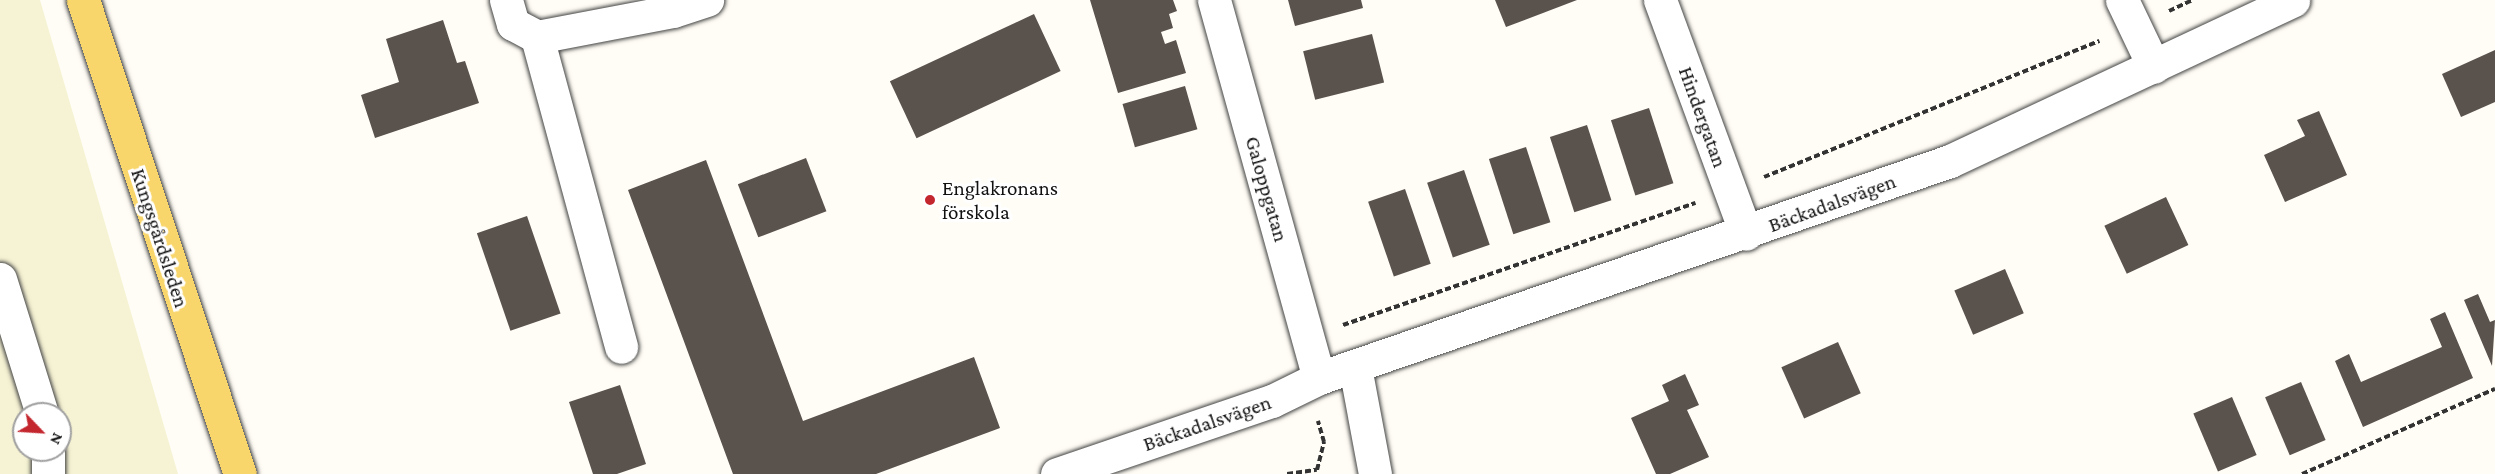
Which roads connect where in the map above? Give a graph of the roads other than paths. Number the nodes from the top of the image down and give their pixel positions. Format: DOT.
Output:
graph roads {
  1 [pos="83,0"];
  2 [pos="707,0"];
  3 [pos="1214,0"];
  4 [pos="1660,0"];
  5 [pos="2122,0"];
  6 [pos="2293,0"];
  7 [pos="519,20"];
  8 [pos="2154,67"];
  9 [pos="1746,234"];
  10 [pos="0,279"];
  11 [pos="621,347"];
  12 [pos="1355,367"];
  13 [pos="1319,378"];
  14 [pos="38,402"];
  15 [pos="240,474"];
  16 [pos="1057,474"];
  17 [pos="1375,474"];
  1 -- 15 [label="main road, Kungsgårdsleden"];
  2 -- 7 [label="street"];
  3 -- 13 [label="street, Galoppgatan"];
  4 -- 9 [label="street, Hindergatan"];
  5 -- 8 [label="street"];
  6 -- 8 [label="street, Bäckadalsvägen"];
  7 -- 11 [label="street"];
  8 -- 9 [label="street, Bäckadalsvägen"];
  9 -- 12 [label="street, Bäckadalsvägen"];
  10 -- 14 [label="street"];
  12 -- 13 [label="street, Bäckadalsvägen"];
  12 -- 17 [label="street"];
  13 -- 16 [label="street, Bäckadalsvägen"];
}
